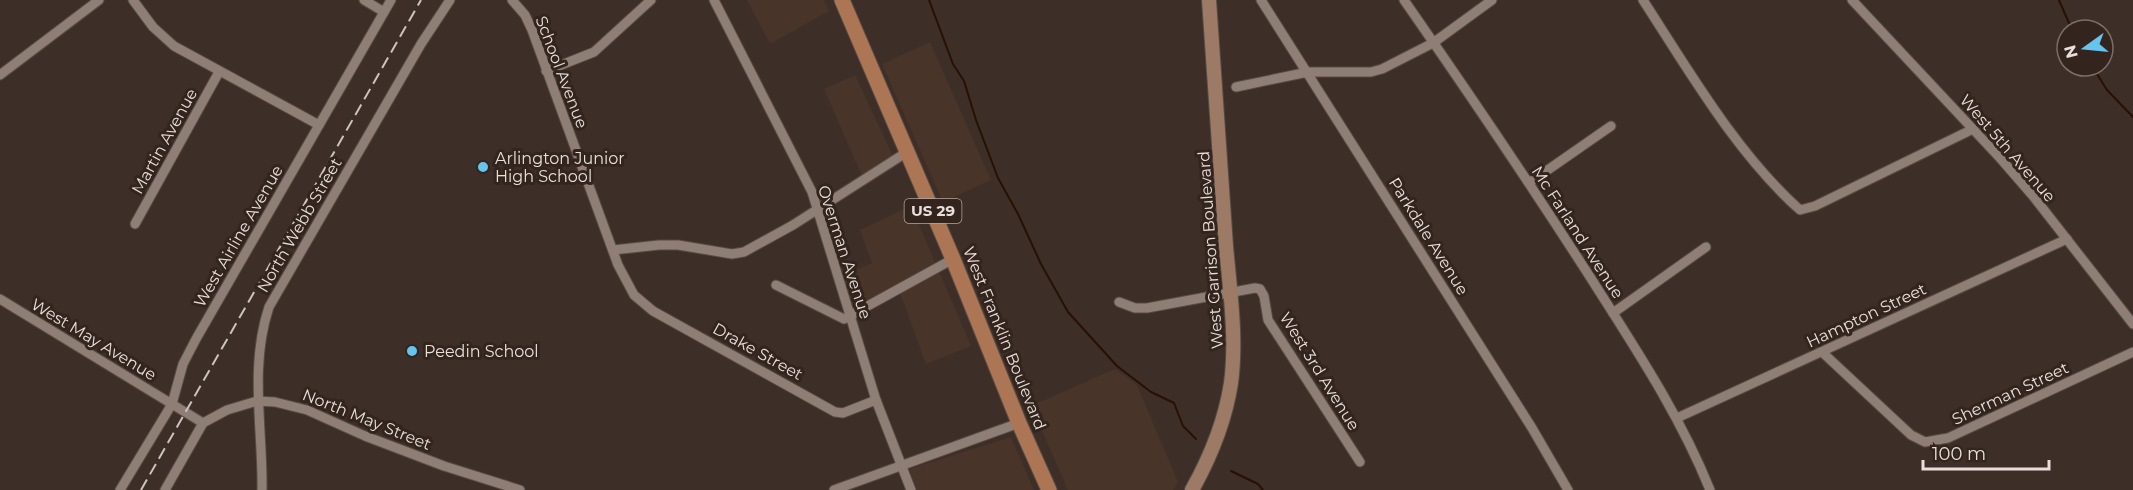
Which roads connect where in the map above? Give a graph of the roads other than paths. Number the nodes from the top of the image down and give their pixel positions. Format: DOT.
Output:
graph roads {
  1 [pos="99,0"];
  2 [pos="133,0"];
  3 [pos="364,0"];
  4 [pos="391,0"];
  5 [pos="450,0"];
  6 [pos="512,0"];
  7 [pos="651,0"];
  8 [pos="714,0"];
  9 [pos="842,0"];
  10 [pos="1209,0"];
  11 [pos="1261,0"];
  12 [pos="1404,0"];
  13 [pos="1492,0"];
  14 [pos="1643,0"];
  15 [pos="1852,0"];
  16 [pos="384,12"];
  17 [pos="1433,43"];
  18 [pos="546,71"];
  19 [pos="219,72"];
  20 [pos="1308,72"];
  21 [pos="0,75"];
  22 [pos="1236,87"];
  23 [pos="319,124"];
  24 [pos="1611,126"];
  25 [pos="1973,129"];
  26 [pos="907,152"];
  27 [pos="1529,183"];
  28 [pos="818,209"];
  29 [pos="135,224"];
  30 [pos="2067,240"];
  31 [pos="1706,247"];
  32 [pos="613,250"];
  33 [pos="953,259"];
  34 [pos="776,285"];
  35 [pos="631,291"];
  36 [pos="1230,293"];
  37 [pos="0,299"];
  38 [pos="1119,302"];
  39 [pos="1613,313"];
  40 [pos="851,316"];
  41 [pos="2133,324"];
  42 [pos="1822,352"];
  43 [pos="2133,352"];
  44 [pos="876,400"];
  45 [pos="258,401"];
  46 [pos="172,404"];
  47 [pos="1677,418"];
  48 [pos="203,423"];
  49 [pos="1019,423"];
  50 [pos="1360,462"];
  51 [pos="901,466"];
  52 [pos="120,490"];
  53 [pos="165,490"];
  54 [pos="262,490"];
  55 [pos="520,490"];
  56 [pos="834,490"];
  57 [pos="911,490"];
  58 [pos="1049,490"];
  59 [pos="1192,490"];
  60 [pos="1568,490"];
  61 [pos="1710,490"];
  1 -- 21 [label="street"];
  2 -- 19 [label="street"];
  3 -- 16 [label="street"];
  4 -- 16 [label="street, West Airline Avenue"];
  5 -- 45 [label="street, North Webb Street"];
  6 -- 18 [label="street, School Avenue"];
  7 -- 18 [label="street"];
  8 -- 28 [label="street, Overman Avenue"];
  9 -- 26 [label="main road, West Franklin Boulevard / US 29"];
  10 -- 36 [label="main road, West Garrison Boulevard"];
  11 -- 20 [label="street, Parkdale Avenue"];
  12 -- 17 [label="street, Mc Farland Avenue"];
  13 -- 17 [label="street"];
  14 -- 25 [label="street"];
  15 -- 25 [label="street, West 5th Avenue"];
  16 -- 23 [label="street, West Airline Avenue"];
  17 -- 20 [label="street"];
  17 -- 27 [label="street, Mc Farland Avenue"];
  18 -- 32 [label="street, School Avenue"];
  19 -- 23 [label="street"];
  19 -- 29 [label="street, Martin Avenue"];
  20 -- 22 [label="street"];
  20 -- 60 [label="street, Parkdale Avenue"];
  23 -- 46 [label="street, West Airline Avenue"];
  24 -- 27 [label="street"];
  25 -- 30 [label="street, West 5th Avenue"];
  26 -- 28 [label="street"];
  26 -- 33 [label="main road, West Franklin Boulevard / US 29"];
  27 -- 39 [label="street, Mc Farland Avenue"];
  28 -- 32 [label="street"];
  28 -- 40 [label="street, Overman Avenue"];
  30 -- 41 [label="street, West 5th Avenue"];
  30 -- 42 [label="street, Hampton Street"];
  31 -- 39 [label="street"];
  32 -- 35 [label="street, School Avenue"];
  33 -- 40 [label="street"];
  33 -- 49 [label="main road, West Franklin Boulevard / US 29"];
  34 -- 40 [label="street"];
  35 -- 44 [label="street, Drake Street"];
  36 -- 38 [label="street"];
  36 -- 50 [label="street, West 3rd Avenue"];
  36 -- 59 [label="main road, West Garrison Boulevard"];
  37 -- 46 [label="street, West May Avenue"];
  39 -- 47 [label="street, Mc Farland Avenue"];
  40 -- 44 [label="street, Overman Avenue"];
  42 -- 43 [label="street, Sherman Street"];
  42 -- 47 [label="street, Hampton Street"];
  44 -- 51 [label="street, Overman Avenue"];
  45 -- 48 [label="street, North May Street"];
  45 -- 54 [label="street, North Webb Street"];
  45 -- 55 [label="street, North May Street"];
  46 -- 48 [label="street"];
  46 -- 52 [label="street, West Airline Avenue"];
  47 -- 61 [label="street, Mc Farland Avenue"];
  48 -- 53 [label="street"];
  49 -- 51 [label="street"];
  49 -- 58 [label="main road, West Franklin Boulevard / US 29"];
  51 -- 56 [label="street"];
  51 -- 57 [label="street, Overman Avenue"];
}
